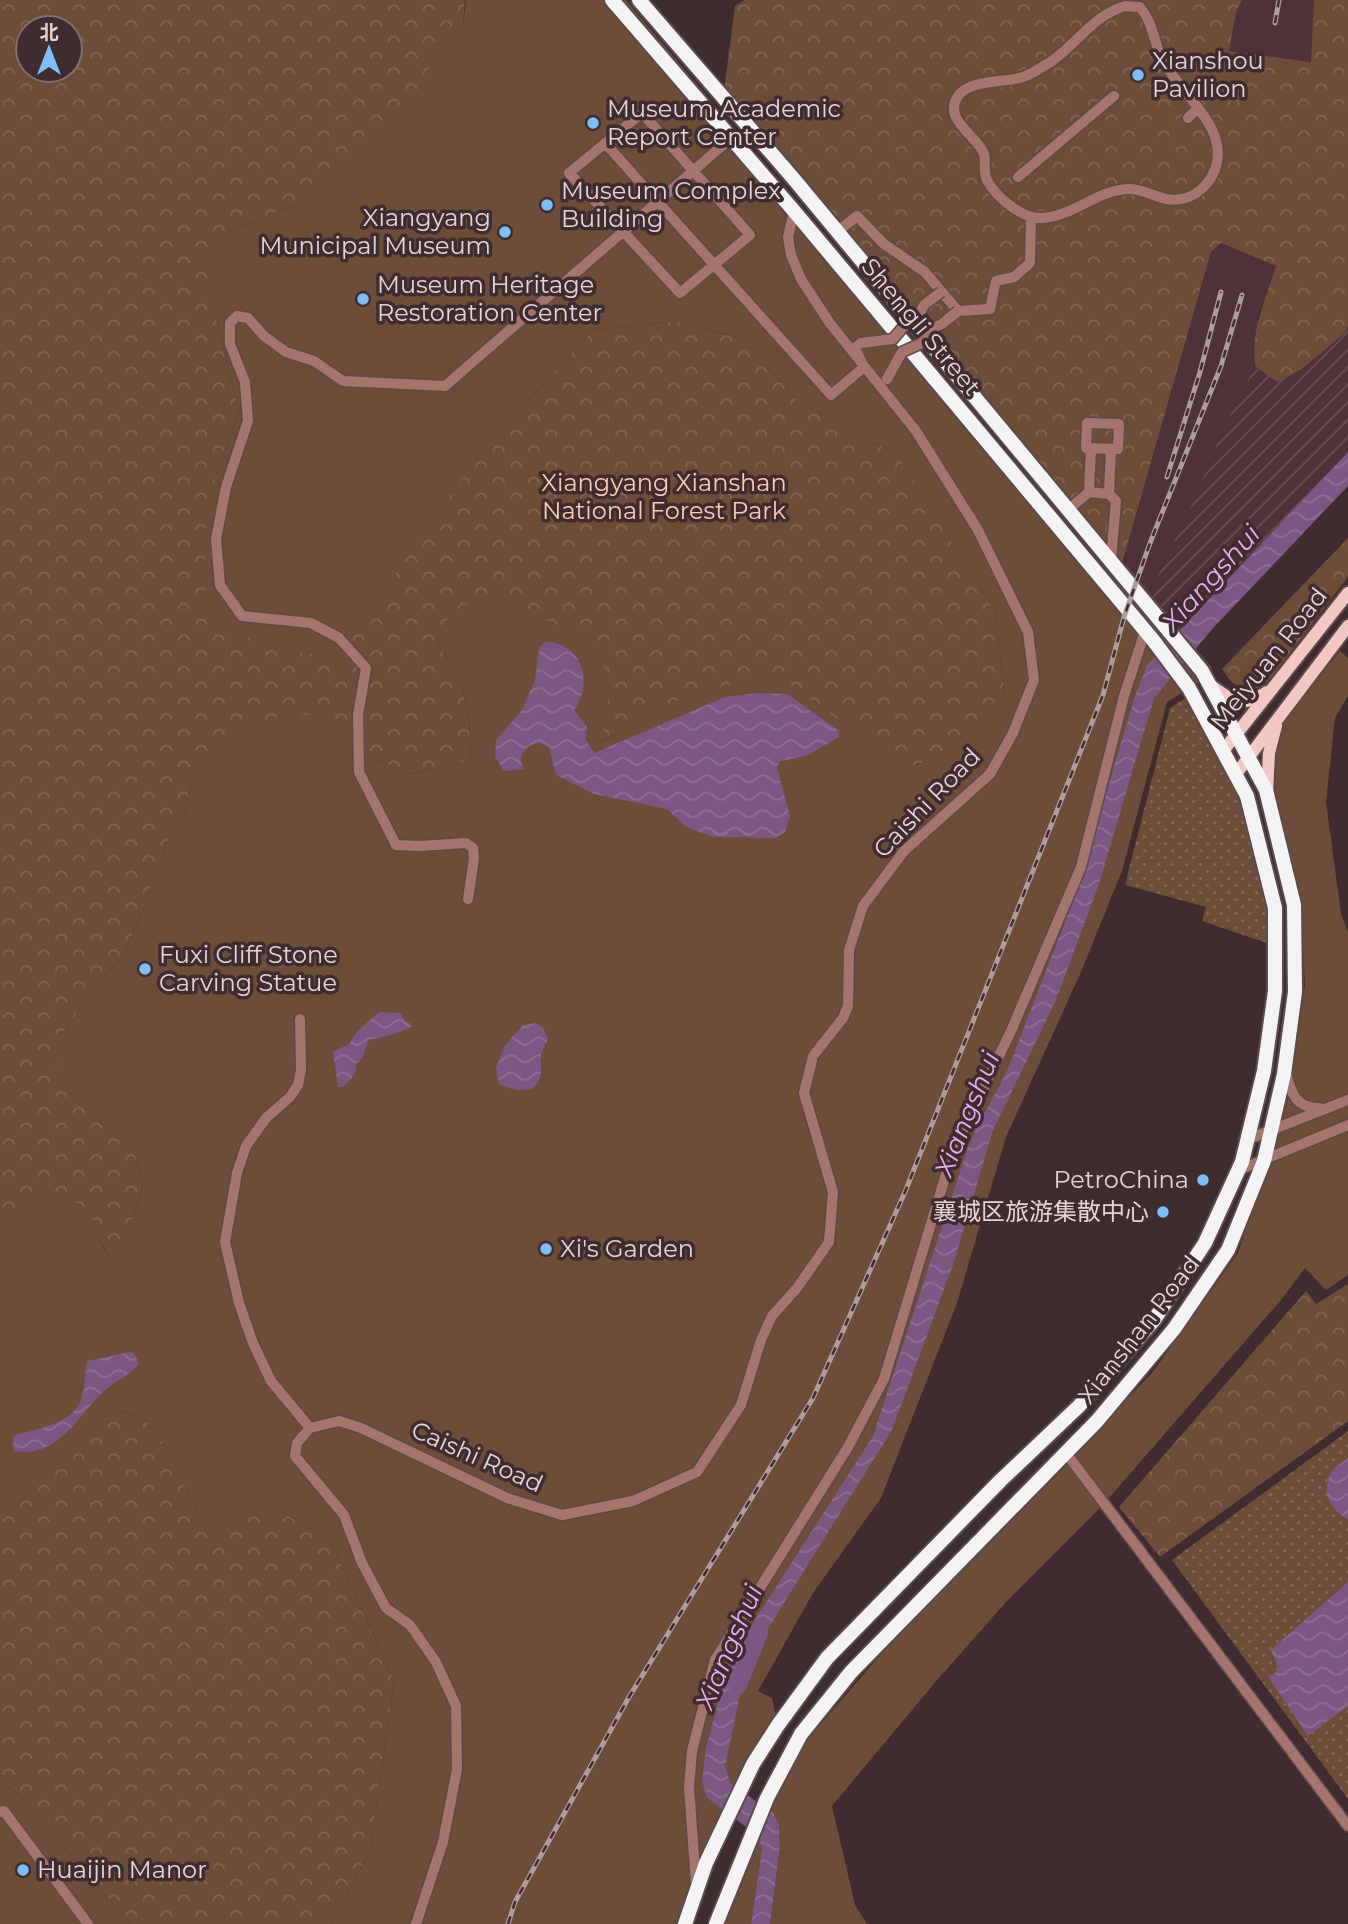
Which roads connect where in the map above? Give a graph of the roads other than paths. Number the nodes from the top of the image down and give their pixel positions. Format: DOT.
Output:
graph roads {
  1 [pos="612,0"];
  2 [pos="639,0"];
  3 [pos="1114,96"];
  4 [pos="1198,108"];
  5 [pos="1188,118"];
  6 [pos="730,139"];
  7 [pos="605,143"];
  8 [pos="694,171"];
  9 [pos="1018,177"];
  10 [pos="658,201"];
  11 [pos="794,211"];
  12 [pos="1031,217"];
  13 [pos="838,231"];
  14 [pos="623,232"];
  15 [pos="714,264"];
  16 [pos="941,292"];
  17 [pos="958,311"];
  18 [pos="893,339"];
  19 [pos="902,352"];
  20 [pos="864,367"];
  21 [pos="1091,448"];
  22 [pos="1111,449"];
  23 [pos="1090,470"];
  24 [pos="1110,470"];
  25 [pos="1089,492"];
  26 [pos="1109,494"];
  27 [pos="1069,509"];
  28 [pos="1111,560"];
  29 [pos="1348,593"];
  30 [pos="1348,626"];
  31 [pos="1149,636"];
  32 [pos="1202,670"];
  33 [pos="1209,684"];
  34 [pos="1276,686"];
  35 [pos="1189,688"];
  36 [pos="1278,720"];
  37 [pos="1237,736"];
  38 [pos="1223,751"];
  39 [pos="1249,758"];
  40 [pos="1236,774"];
  41 [pos="1267,794"];
  42 [pos="468,899"];
  43 [pos="300,1019"];
  44 [pos="1285,1068"];
  45 [pos="1348,1100"];
  46 [pos="1327,1108"];
  47 [pos="1348,1125"];
  48 [pos="1269,1132"];
  49 [pos="1248,1139"];
  50 [pos="1282,1153"];
  51 [pos="1264,1161"];
  52 [pos="1239,1170"];
  53 [pos="1244,1213"];
  54 [pos="310,1428"];
  55 [pos="1066,1452"];
  56 [pos="0,1812"];
  57 [pos="1348,1826"];
  58 [pos="697,1890"];
  59 [pos="88,1924"];
  60 [pos="416,1924"];
  61 [pos="685,1924"];
  62 [pos="716,1924"];
  1 -- 6 [label="highway, Shengli Street"];
  2 -- 13 [label="highway, Shengli Street"];
  3 -- 9 [label="street"];
  4 -- 5 [label="street"];
  4 -- 12 [label="street"];
  4 -- 12 [label="street"];
  6 -- 8 [label="street"];
  6 -- 11 [label="highway, Shengli Street"];
  7 -- 8 [label="street"];
  7 -- 10 [label="street"];
  7 -- 14 [label="street"];
  8 -- 10 [label="street"];
  8 -- 15 [label="street"];
  10 -- 14 [label="street"];
  10 -- 15 [label="street"];
  11 -- 20 [label="street, Caishi Road"];
  11 -- 31 [label="highway, Shengli Street"];
  12 -- 17 [label="street"];
  13 -- 16 [label="street"];
  13 -- 27 [label="highway, Shengli Street"];
  14 -- 15 [label="street"];
  14 -- 42 [label="street"];
  15 -- 20 [label="street"];
  16 -- 17 [label="street"];
  16 -- 18 [label="street, bridge"];
  17 -- 19 [label="street, bridge"];
  18 -- 19 [label="street, bridge"];
  18 -- 20 [label="street, bridge"];
  19 -- 20 [label="street, bridge"];
  20 -- 54 [label="street, Caishi Road"];
  21 -- 22 [label="street"];
  21 -- 22 [label="street"];
  21 -- 23 [label="street"];
  22 -- 24 [label="street"];
  23 -- 24 [label="street"];
  23 -- 25 [label="street"];
  24 -- 26 [label="street"];
  25 -- 26 [label="street"];
  25 -- 27 [label="street"];
  26 -- 28 [label="street"];
  27 -- 28 [label="highway, Shengli Street"];
  28 -- 32 [label="highway, Shengli Street"];
  29 -- 34 [label="main road, Meiyuan Road"];
  30 -- 36 [label="main road, Meiyuan Road"];
  31 -- 35 [label="highway, Shengli Street"];
  31 -- 58 [label="street"];
  32 -- 33 [label="highway, Xianshan Road"];
  33 -- 34 [label="main road"];
  33 -- 37 [label="highway, Xianshan Road"];
  34 -- 37 [label="main road, Meiyuan Road"];
  35 -- 38 [label="highway, Xianshan Road"];
  36 -- 39 [label="main road, Meiyuan Road"];
  36 -- 41 [label="main road"];
  37 -- 38 [label="main road, Meiyuan Road"];
  37 -- 39 [label="highway, Xianshan Road"];
  38 -- 40 [label="highway, Xianshan Road"];
  39 -- 40 [label="main road, Meiyuan Road"];
  39 -- 41 [label="highway, Xianshan Road"];
  40 -- 49 [label="highway, Xianshan Road"];
  41 -- 44 [label="highway, Xianshan Road"];
  43 -- 54 [label="street"];
  44 -- 46 [label="street"];
  44 -- 48 [label="highway, Xianshan Road"];
  45 -- 46 [label="street"];
  46 -- 48 [label="street"];
  47 -- 50 [label="street"];
  48 -- 49 [label="street"];
  48 -- 51 [label="highway, Xianshan Road"];
  49 -- 52 [label="highway, Xianshan Road"];
  50 -- 51 [label="street"];
  50 -- 53 [label="street"];
  51 -- 52 [label="street"];
  51 -- 53 [label="highway, Xianshan Road"];
  52 -- 58 [label="highway, Xianshan Road"];
  53 -- 55 [label="highway, Xianshan Road"];
  54 -- 60 [label="street"];
  55 -- 57 [label="street"];
  55 -- 62 [label="highway, Xianshan Road"];
  56 -- 59 [label="street"];
  58 -- 61 [label="highway"];
}
